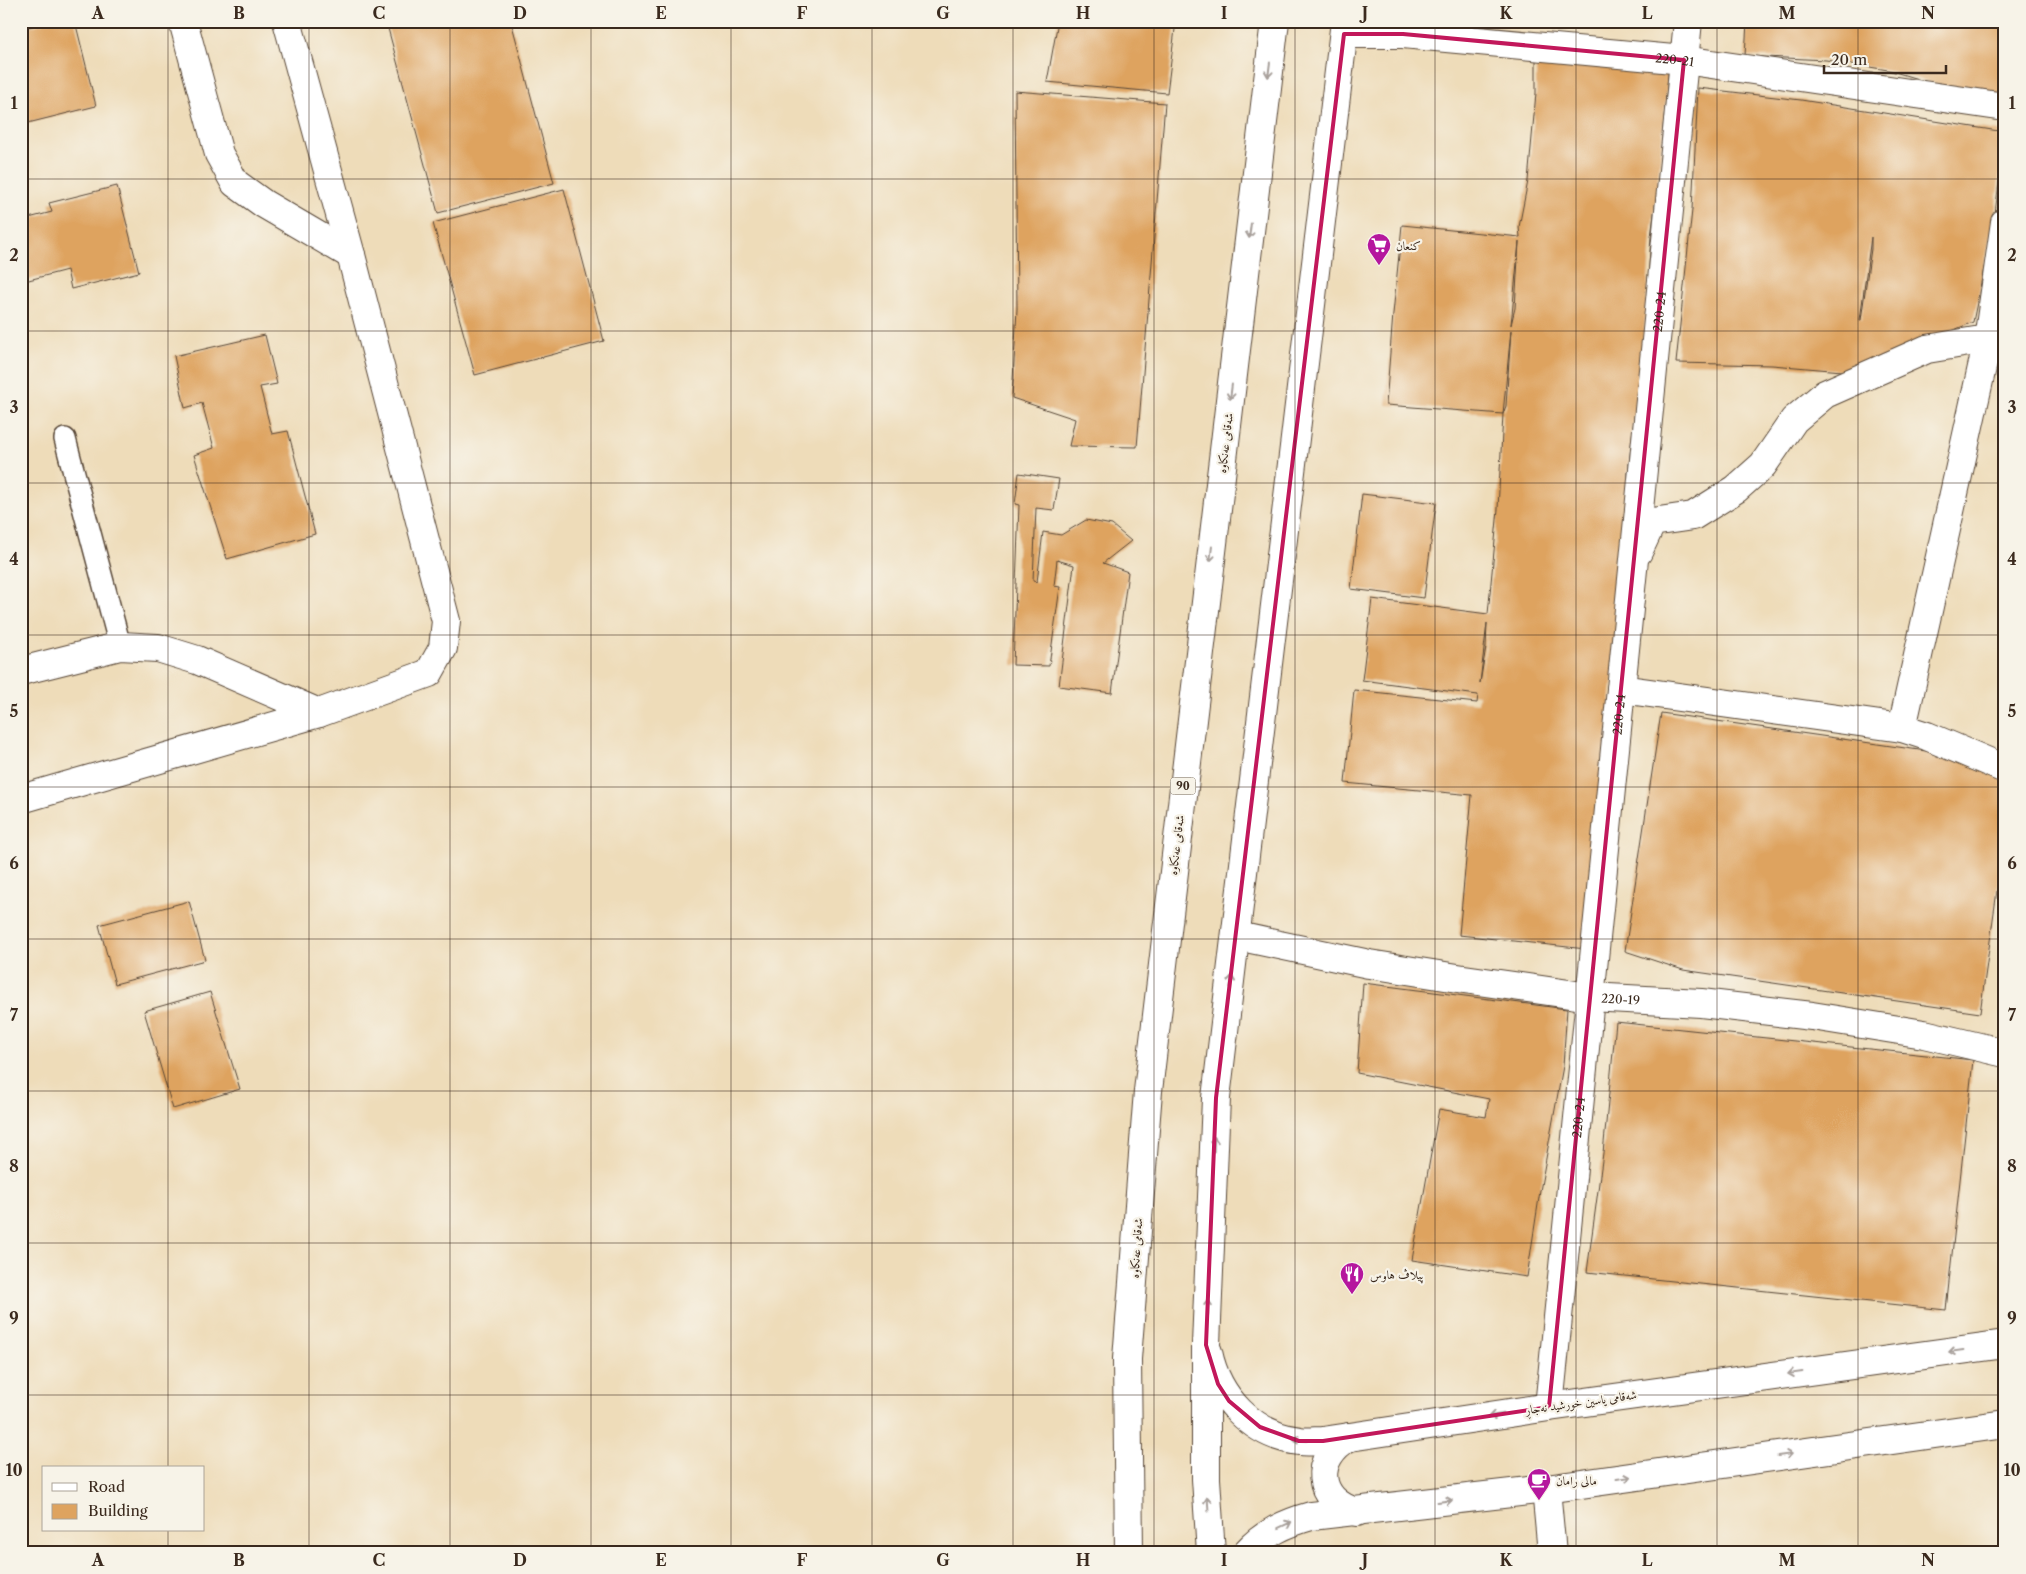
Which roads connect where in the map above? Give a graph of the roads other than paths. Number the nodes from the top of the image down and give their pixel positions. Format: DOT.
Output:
graph roads {
  1 [pos="183,21"];
  2 [pos="287,21"];
  3 [pos="1275,21"];
  4 [pos="1688,21"];
  5 [pos="1344,27"];
  6 [pos="1684,60"];
  7 [pos="2005,107"];
  8 [pos="2005,222"];
  9 [pos="351,255"];
  10 [pos="1996,340"];
  11 [pos="65,439"];
  12 [pos="1634,562"];
  13 [pos="120,646"];
  14 [pos="21,672"];
  15 [pos="1621,689"];
  16 [pos="319,713"];
  17 [pos="1902,728"];
  18 [pos="2005,769"];
  19 [pos="21,799"];
  20 [pos="1237,936"];
  21 [pos="1590,996"];
  22 [pos="2005,1053"];
  23 [pos="2005,1344"];
  24 [pos="1206,1345"];
  25 [pos="1549,1407"];
  26 [pos="2005,1424"];
  27 [pos="1348,1437"];
  28 [pos="1546,1489"];
  29 [pos="1357,1512"];
  30 [pos="1130,1553"];
  31 [pos="1211,1553"];
  32 [pos="1246,1553"];
  33 [pos="1552,1553"];
  1 -- 9 [label="main road"];
  2 -- 9 [label="main road"];
  3 -- 30 [label="main road, شەقامی عەنکاوە / 90, one-way"];
  4 -- 6 [label="main road, 220-24"];
  5 -- 6 [label="main road, 220-21"];
  5 -- 20 [label="main road"];
  6 -- 7 [label="main road, 220-21"];
  6 -- 12 [label="main road, 220-24"];
  8 -- 10 [label="main road"];
  9 -- 16 [label="main road"];
  10 -- 12 [label="main road"];
  10 -- 17 [label="main road"];
  11 -- 13 [label="lane"];
  12 -- 15 [label="main road, 220-24"];
  13 -- 14 [label="main road"];
  13 -- 16 [label="main road"];
  15 -- 17 [label="main road"];
  15 -- 21 [label="main road, 220-24"];
  16 -- 19 [label="main road"];
  17 -- 18 [label="main road"];
  20 -- 21 [label="main road, 220-19"];
  24 -- 20 [label="main road, one-way"];
  21 -- 22 [label="main road, 220-19"];
  21 -- 25 [label="main road, 220-24"];
  23 -- 25 [label="main road, شەقامی یاسین خورشید نەجاڕ, one-way"];
  27 -- 24 [label="main road, شەقامی یاسین خورشید نەجاڕ, one-way"];
  31 -- 24 [label="main road, one-way"];
  25 -- 27 [label="main road, شەقامی یاسین خورشید نەجاڕ, one-way"];
  28 -- 26 [label="main road, one-way"];
  27 -- 29 [label="main road"];
  29 -- 28 [label="main road, one-way"];
  28 -- 33 [label="main road"];
  32 -- 29 [label="main road, one-way"];
}
